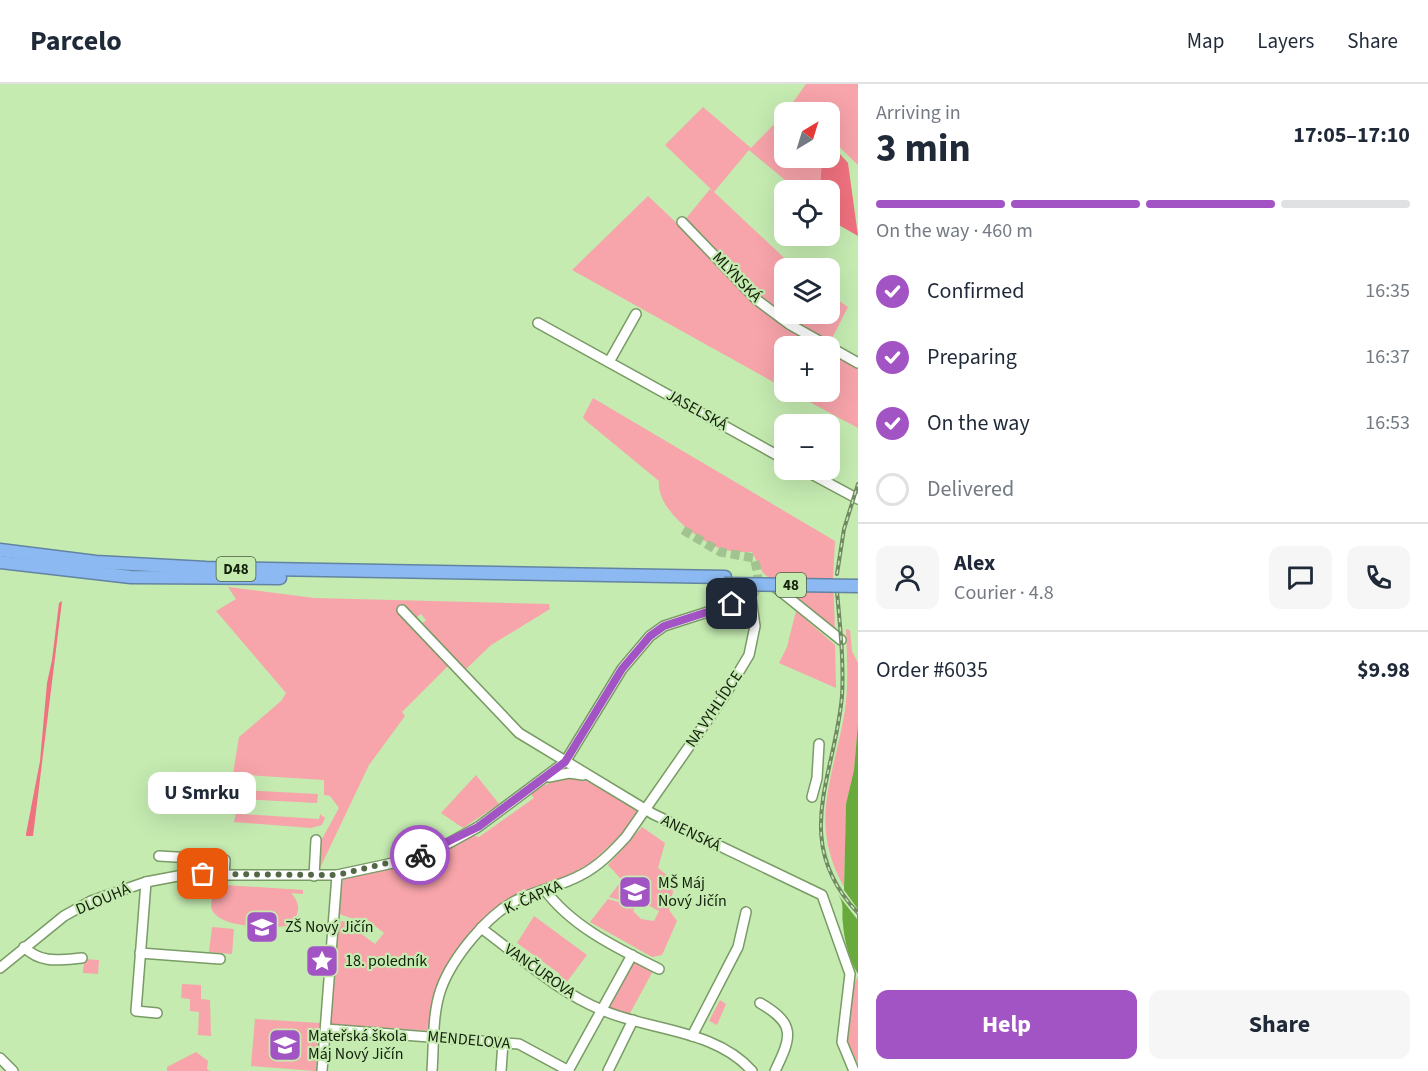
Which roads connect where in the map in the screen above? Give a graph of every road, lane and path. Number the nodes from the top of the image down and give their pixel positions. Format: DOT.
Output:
graph roads {
  1 [pos="682,222"];
  2 [pos="636,314"];
  3 [pos="538,323"];
  4 [pos="609,362"];
  5 [pos="858,363"];
  6 [pos="774,453"];
  7 [pos="823,480"];
  8 [pos="858,499"];
  9 [pos="0,550"];
  10 [pos="0,562"];
  11 [pos="858,579"];
  12 [pos="724,581"];
  13 [pos="774,586"];
  14 [pos="858,586"];
  15 [pos="402,610"];
  16 [pos="841,640"];
  17 [pos="819,744"];
  18 [pos="565,762"];
  19 [pos="592,778"];
  20 [pos="539,782"];
  21 [pos="812,797"];
  22 [pos="646,810"];
  23 [pos="316,840"];
  24 [pos="159,856"];
  25 [pos="224,875"];
  26 [pos="337,875"];
  27 [pos="314,876"];
  28 [pos="146,882"];
  29 [pos="545,890"];
  30 [pos="746,912"];
  31 [pos="481,928"];
  32 [pos="24,947"];
  33 [pos="141,952"];
  34 [pos="629,953"];
  35 [pos="82,958"];
  36 [pos="220,959"];
  37 [pos="0,968"];
  38 [pos="659,969"];
  39 [pos="854,971"];
  40 [pos="760,1003"];
  41 [pos="601,1010"];
  42 [pos="157,1013"];
  43 [pos="633,1020"];
  44 [pos="326,1029"];
  45 [pos="692,1036"];
  46 [pos="435,1037"];
  47 [pos="503,1042"];
  48 [pos="0,1058"];
  49 [pos="551,1061"];
  50 [pos="13,1071"];
  51 [pos="322,1071"];
  52 [pos="432,1071"];
  53 [pos="501,1071"];
  54 [pos="545,1071"];
  55 [pos="569,1071"];
  56 [pos="608,1071"];
  57 [pos="752,1071"];
  58 [pos="775,1071"];
  59 [pos="854,1071"];
  1 -- 5 [label="street, MLÝNSKÁ"];
  2 -- 4 [label="street"];
  3 -- 4 [label="street, JASELSKÁ"];
  4 -- 6 [label="street, JASELSKÁ"];
  7 -- 8 [label="street"];
  9 -- 12 [label="highway, D48"];
  10 -- 12 [label="highway, D48"];
  11 -- 12 [label="highway, 48"];
  12 -- 14 [label="highway, 48, bridge"];
  13 -- 16 [label="street"];
  15 -- 18 [label="street, ANENSKÁ"];
  17 -- 21 [label="street"];
  18 -- 19 [label="street, ANENSKÁ"];
  18 -- 20 [label="street, DLOUHÁ"];
  18 -- 22 [label="street, NA VYHLÍDCE"];
  19 -- 20 [label="street, DLOUHÁ"];
  19 -- 22 [label="street, ANENSKÁ"];
  20 -- 26 [label="street, DLOUHÁ"];
  22 -- 29 [label="street, K. ČAPKA"];
  22 -- 39 [label="street, ANENSKÁ"];
  23 -- 27 [label="street"];
  24 -- 25 [label="street"];
  25 -- 27 [label="street, DLOUHÁ"];
  25 -- 28 [label="street, DLOUHÁ"];
  26 -- 27 [label="street, DLOUHÁ"];
  26 -- 44 [label="street"];
  28 -- 32 [label="street, DLOUHÁ"];
  28 -- 33 [label="street"];
  29 -- 31 [label="street, K. ČAPKA"];
  29 -- 34 [label="street"];
  30 -- 45 [label="street"];
  31 -- 41 [label="street, VANČUROVA"];
  31 -- 46 [label="street, K. ČAPKA"];
  32 -- 35 [label="street"];
  32 -- 37 [label="street, DLOUHÁ"];
  33 -- 36 [label="street"];
  33 -- 42 [label="street"];
  34 -- 38 [label="street"];
  34 -- 41 [label="street"];
  39 -- 59 [label="street"];
  40 -- 58 [label="street"];
  41 -- 43 [label="street, VANČUROVA"];
  41 -- 55 [label="street"];
  43 -- 45 [label="street, VANČUROVA"];
  43 -- 56 [label="street"];
  44 -- 46 [label="street, MENDELOVA"];
  44 -- 51 [label="street"];
  45 -- 57 [label="street, VANČUROVA"];
  46 -- 47 [label="street, MENDELOVA"];
  46 -- 52 [label="street, K. ČAPKA"];
  47 -- 49 [label="street, MENDELOVA"];
  47 -- 53 [label="street"];
  48 -- 50 [label="street"];
  49 -- 54 [label="street"];
  49 -- 55 [label="street, MENDELOVA"];
}
